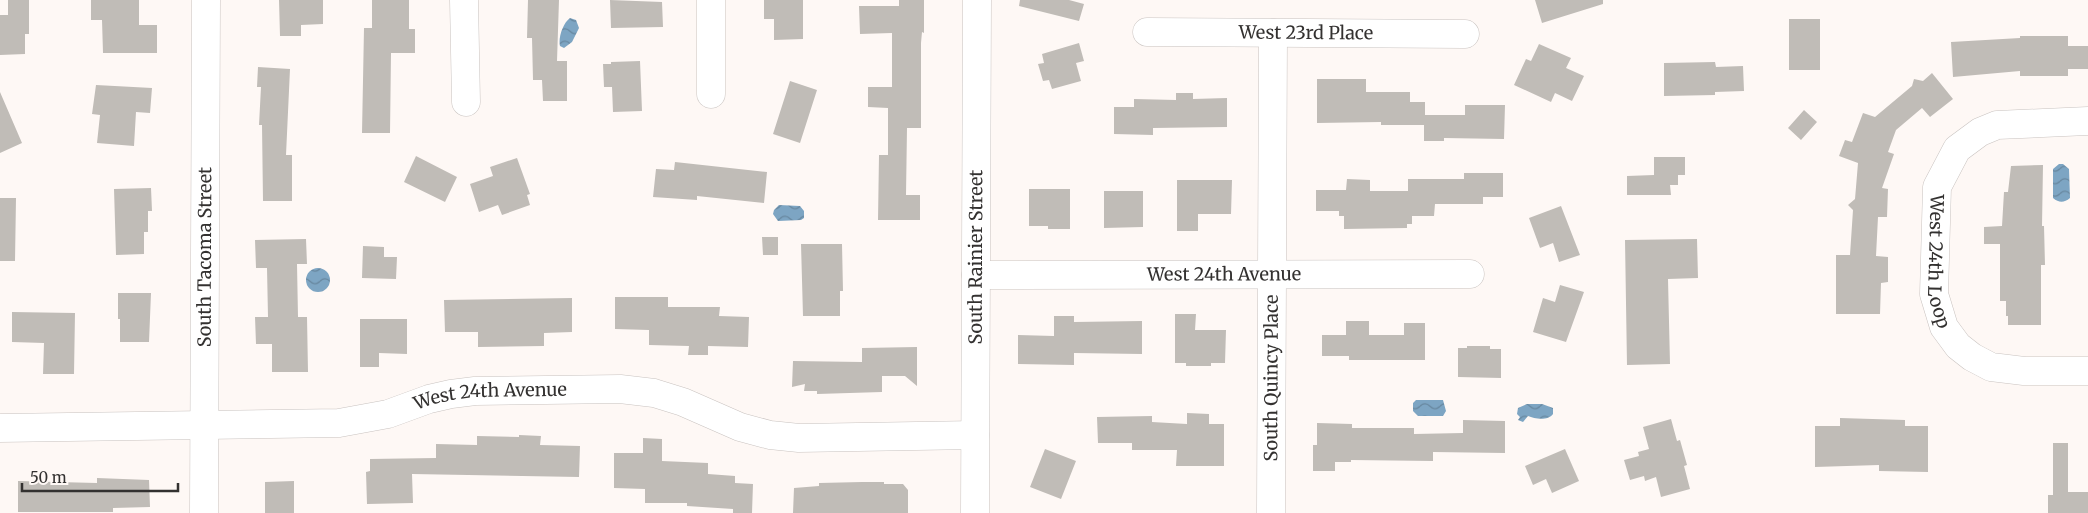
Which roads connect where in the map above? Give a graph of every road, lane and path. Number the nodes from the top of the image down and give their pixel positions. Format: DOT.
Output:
graph roads {
  1 [pos="206,0"];
  2 [pos="464,0"];
  3 [pos="711,0"];
  4 [pos="977,0"];
  5 [pos="1146,32"];
  6 [pos="1273,33"];
  7 [pos="1465,34"];
  8 [pos="711,94"];
  9 [pos="466,102"];
  10 [pos="2088,121"];
  11 [pos="1272,274"];
  12 [pos="1470,274"];
  13 [pos="976,275"];
  14 [pos="2088,371"];
  15 [pos="205,424"];
  16 [pos="0,428"];
  17 [pos="975,435"];
  18 [pos="204,513"];
  19 [pos="975,513"];
  20 [pos="1271,513"];
  1 -- 15 [label="street, South Tacoma Street"];
  2 -- 9 [label="street"];
  3 -- 8 [label="street"];
  4 -- 13 [label="street, South Rainier Street"];
  5 -- 6 [label="street, West 23rd Place"];
  6 -- 7 [label="street, West 23rd Place"];
  6 -- 11 [label="street, South Quincy Place"];
  10 -- 14 [label="street, West 24th Loop"];
  11 -- 12 [label="street, West 24th Avenue"];
  11 -- 13 [label="street, West 24th Avenue"];
  11 -- 20 [label="street, South Quincy Place"];
  13 -- 17 [label="street, South Rainier Street"];
  15 -- 16 [label="street, West 24th Avenue"];
  15 -- 17 [label="street, West 24th Avenue"];
  15 -- 18 [label="street, South Tacoma Street"];
  17 -- 19 [label="street, South Rainier Street"];
}
